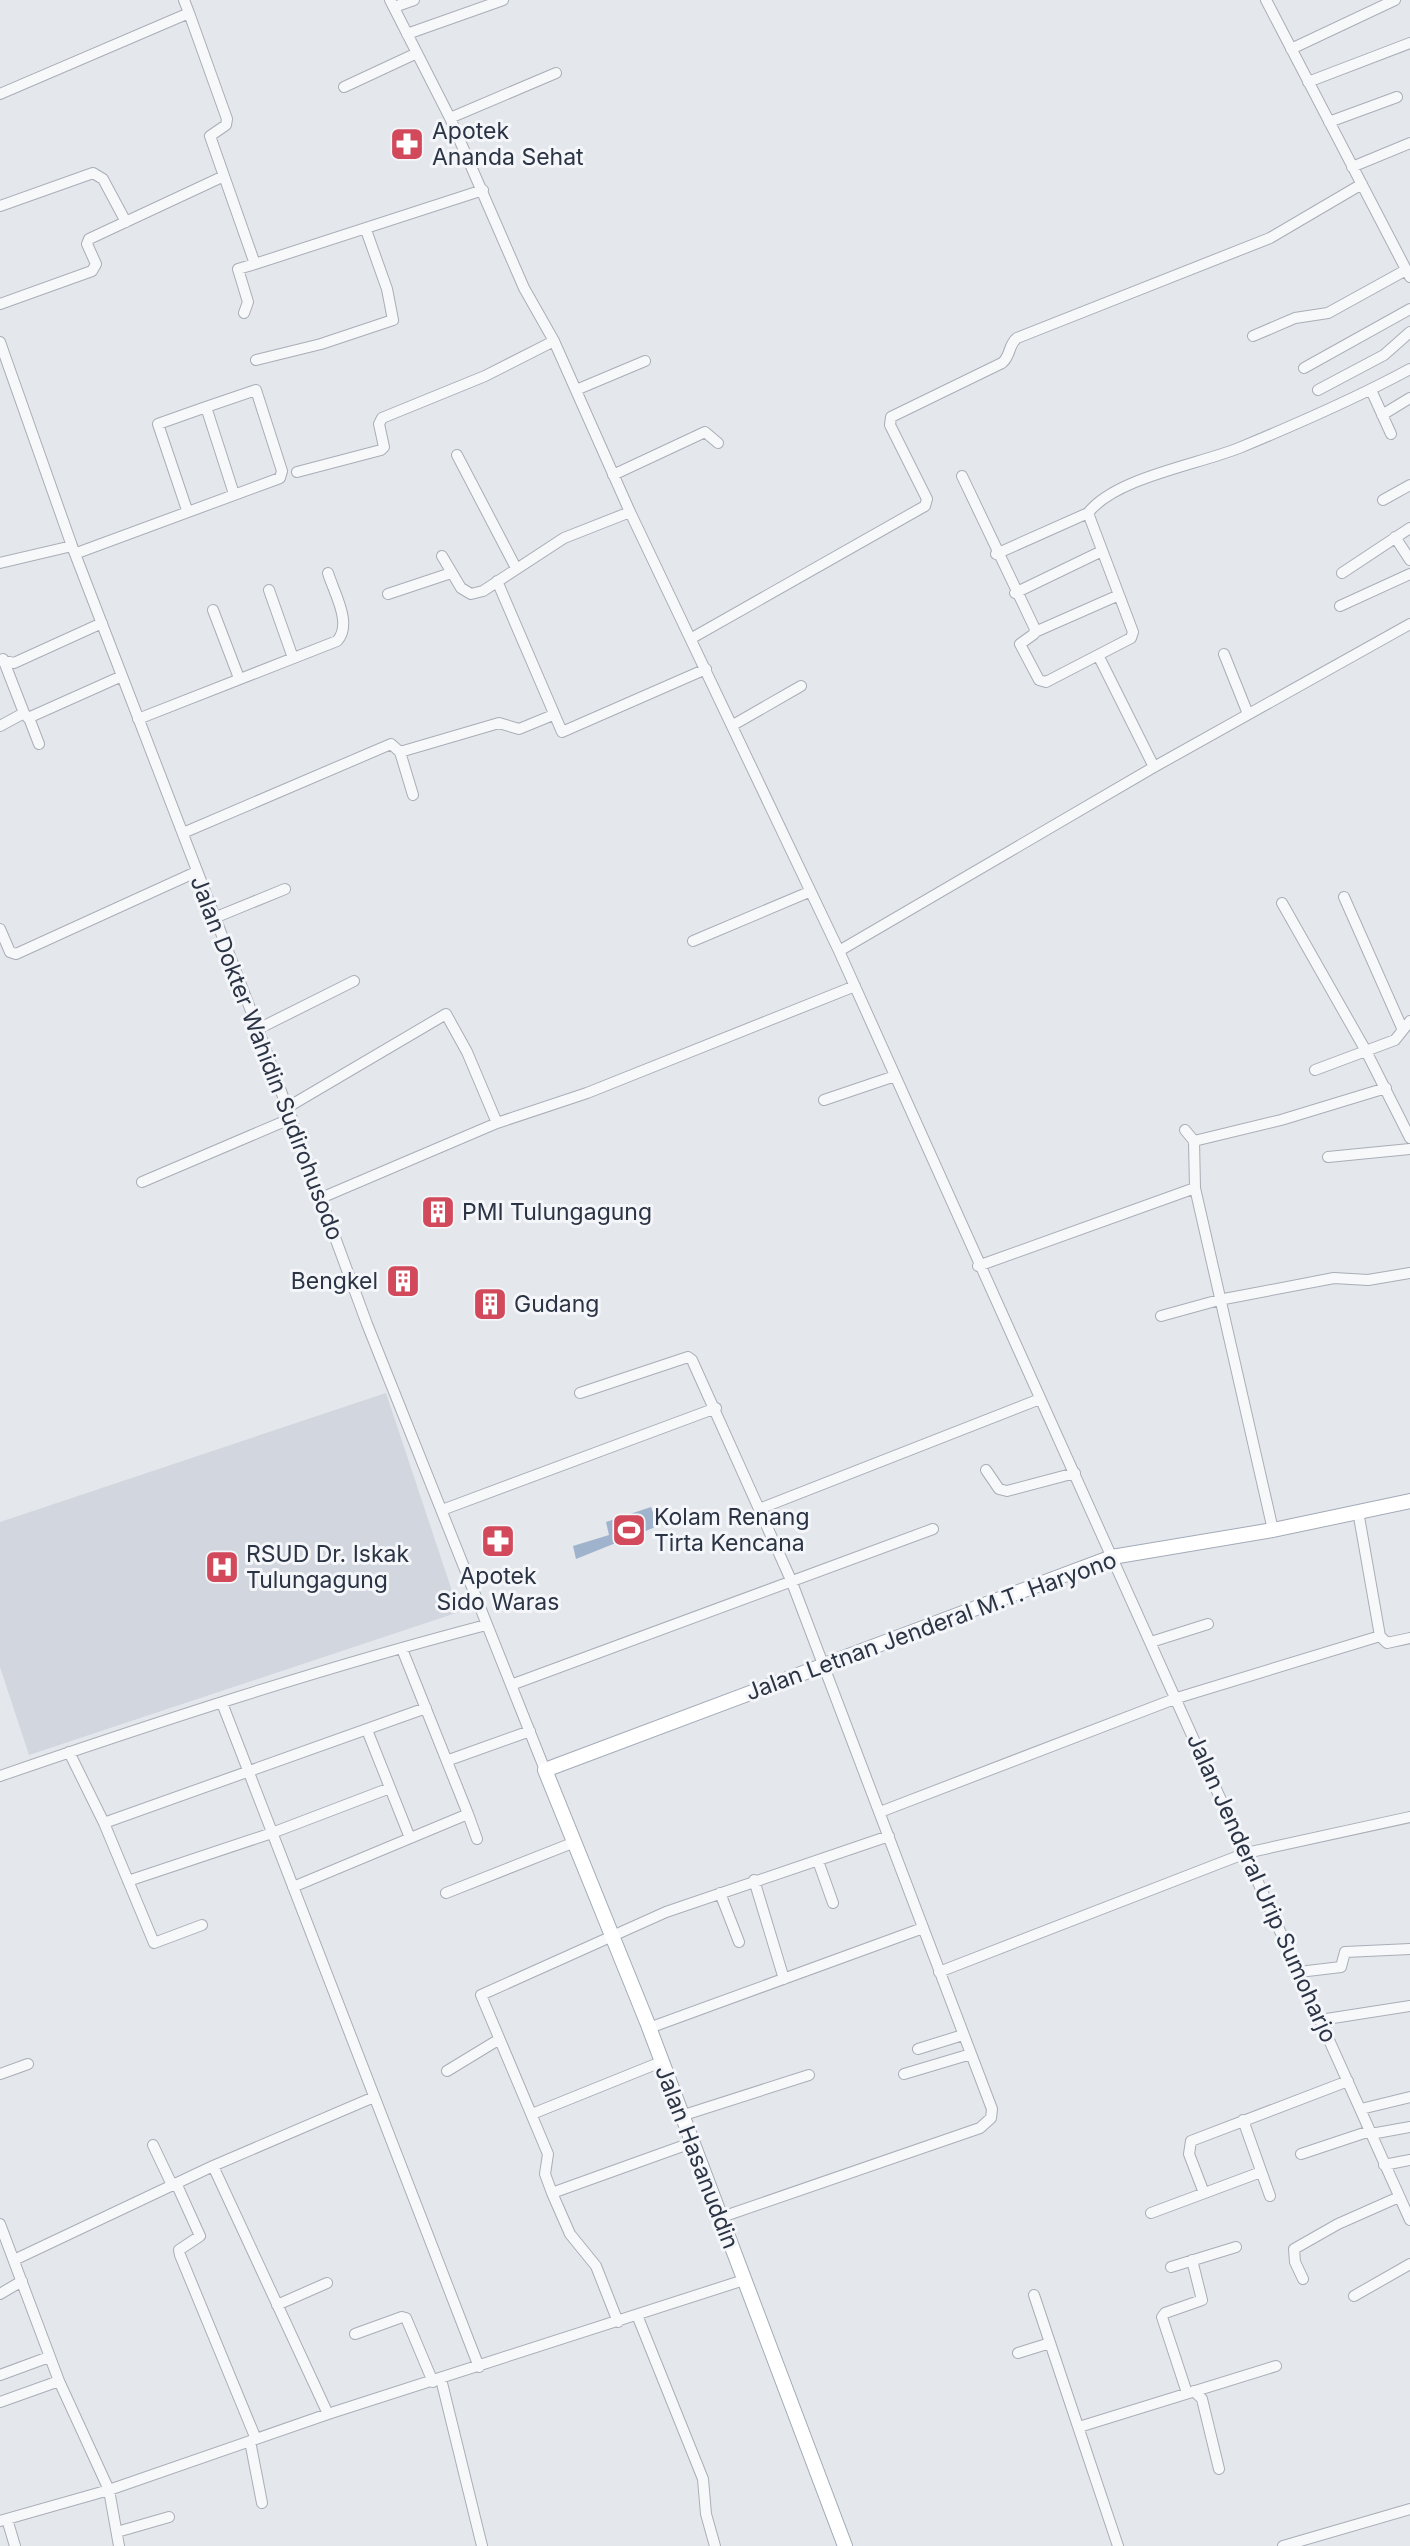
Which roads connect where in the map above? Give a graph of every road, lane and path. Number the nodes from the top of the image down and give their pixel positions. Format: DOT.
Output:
graph roads {
  1 [pos="184,0"];
  2 [pos="414,0"];
  3 [pos="503,0"];
  4 [pos="1395,0"];
  5 [pos="1269,1"];
  6 [pos="392,4"];
  7 [pos="188,13"];
  8 [pos="407,34"];
  9 [pos="1410,43"];
  10 [pos="1291,49"];
  11 [pos="417,53"];
  12 [pos="556,73"];
  13 [pos="1308,82"];
  14 [pos="344,87"];
  15 [pos="0,94"];
  16 [pos="1397,97"];
  17 [pos="450,118"];
  18 [pos="1329,122"];
  19 [pos="1410,143"];
  20 [pos="1352,167"];
  21 [pos="224,176"];
  22 [pos="1362,184"];
  23 [pos="483,190"];
  24 [pos="0,206"];
  25 [pos="126,222"];
  26 [pos="366,230"];
  27 [pos="1410,249"];
  28 [pos="1398,254"];
  29 [pos="256,264"];
  30 [pos="1408,274"];
  31 [pos="0,304"];
  32 [pos="1410,309"];
  33 [pos="244,313"];
  34 [pos="1410,332"];
  35 [pos="1253,337"];
  36 [pos="554,341"];
  37 [pos="0,342"];
  38 [pos="256,360"];
  39 [pos="645,361"];
  40 [pos="1304,368"];
  41 [pos="1410,369"];
  42 [pos="576,390"];
  43 [pos="1318,390"];
  44 [pos="1371,390"];
  45 [pos="1410,398"];
  46 [pos="206,407"];
  47 [pos="1382,415"];
  48 [pos="1391,434"];
  49 [pos="718,443"];
  50 [pos="457,455"];
  51 [pos="297,472"];
  52 [pos="613,475"];
  53 [pos="962,476"];
  54 [pos="1410,485"];
  55 [pos="234,494"];
  56 [pos="1383,500"];
  57 [pos="187,510"];
  58 [pos="630,512"];
  59 [pos="1088,513"];
  60 [pos="1410,527"];
  61 [pos="1395,537"];
  62 [pos="75,549"];
  63 [pos="1102,551"];
  64 [pos="996,554"];
  65 [pos="442,556"];
  66 [pos="1410,560"];
  67 [pos="0,564"];
  68 [pos="516,568"];
  69 [pos="328,573"];
  70 [pos="451,573"];
  71 [pos="1342,573"];
  72 [pos="1410,574"];
  73 [pos="497,581"];
  74 [pos="269,590"];
  75 [pos="1016,593"];
  76 [pos="388,594"];
  77 [pos="1119,595"];
  78 [pos="1340,606"];
  79 [pos="214,610"];
  80 [pos="102,623"];
  81 [pos="1410,625"];
  82 [pos="1035,632"];
  83 [pos="692,638"];
  84 [pos="1224,654"];
  85 [pos="1098,655"];
  86 [pos="293,658"];
  87 [pos="2,659"];
  88 [pos="706,669"];
  89 [pos="122,676"];
  90 [pos="239,678"];
  91 [pos="801,686"];
  92 [pos="1248,714"];
  93 [pos="553,715"];
  94 [pos="27,716"];
  95 [pos="138,719"];
  96 [pos="733,725"];
  97 [pos="0,726"];
  98 [pos="39,744"];
  99 [pos="400,752"];
  100 [pos="1154,767"];
  101 [pos="413,795"];
  102 [pos="183,833"];
  103 [pos="196,872"];
  104 [pos="285,889"];
  105 [pos="809,892"];
  106 [pos="1344,897"];
  107 [pos="1282,903"];
  108 [pos="214,918"];
  109 [pos="0,929"];
  110 [pos="693,941"];
  111 [pos="839,951"];
  112 [pos="354,981"];
  113 [pos="855,986"];
  114 [pos="1406,1024"];
  115 [pos="258,1029"];
  116 [pos="1366,1051"];
  117 [pos="1315,1070"];
  118 [pos="895,1076"];
  119 [pos="1386,1088"];
  120 [pos="824,1100"];
  121 [pos="290,1112"];
  122 [pos="497,1122"];
  123 [pos="1185,1130"];
  124 [pos="1410,1138"];
  125 [pos="1194,1141"];
  126 [pos="1410,1149"];
  127 [pos="1328,1157"];
  128 [pos="142,1182"];
  129 [pos="1195,1188"];
  130 [pos="321,1198"];
  131 [pos="978,1266"];
  132 [pos="1410,1273"];
  133 [pos="1219,1300"];
  134 [pos="1161,1316"];
  135 [pos="580,1393"];
  136 [pos="1040,1399"];
  137 [pos="716,1408"];
  138 [pos="986,1470"];
  139 [pos="1074,1473"];
  140 [pos="1410,1501"];
  141 [pos="759,1509"];
  142 [pos="442,1510"];
  143 [pos="1358,1511"];
  144 [pos="933,1529"];
  145 [pos="1273,1530"];
  146 [pos="1112,1557"];
  147 [pos="791,1580"];
  148 [pos="1208,1624"];
  149 [pos="486,1625"];
  150 [pos="1380,1636"];
  151 [pos="1410,1637"];
  152 [pos="1151,1642"];
  153 [pos="404,1654"];
  154 [pos="823,1666"];
  155 [pos="511,1685"];
  156 [pos="1177,1698"];
  157 [pos="222,1703"];
  158 [pos="426,1707"];
  159 [pos="367,1730"];
  160 [pos="530,1731"];
  161 [pos="69,1752"];
  162 [pos="449,1759"];
  163 [pos="248,1770"];
  164 [pos="545,1770"];
  165 [pos="0,1776"];
  166 [pos="390,1787"];
  167 [pos="880,1812"];
  168 [pos="468,1814"];
  169 [pos="1410,1817"];
  170 [pos="104,1823"];
  171 [pos="272,1833"];
  172 [pos="889,1836"];
  173 [pos="410,1838"];
  174 [pos="477,1839"];
  175 [pos="575,1842"];
  176 [pos="1246,1853"];
  177 [pos="818,1861"];
  178 [pos="754,1880"];
  179 [pos="128,1881"];
  180 [pos="293,1887"];
  181 [pos="446,1893"];
  182 [pos="720,1893"];
  183 [pos="833,1903"];
  184 [pos="202,1925"];
  185 [pos="923,1928"];
  186 [pos="612,1937"];
  187 [pos="738,1942"];
  188 [pos="1410,1950"];
  189 [pos="939,1972"];
  190 [pos="1299,1972"];
  191 [pos="785,1979"];
  192 [pos="1410,2006"];
  193 [pos="1320,2020"];
  194 [pos="649,2028"];
  195 [pos="963,2035"];
  196 [pos="498,2040"];
  197 [pos="918,2049"];
  198 [pos="971,2054"];
  199 [pos="661,2062"];
  200 [pos="28,2064"];
  201 [pos="447,2071"];
  202 [pos="0,2074"];
  203 [pos="904,2074"];
  204 [pos="809,2075"];
  205 [pos="1348,2081"];
  206 [pos="374,2097"];
  207 [pos="1410,2097"];
  208 [pos="1361,2109"];
  209 [pos="532,2114"];
  210 [pos="681,2116"];
  211 [pos="1243,2120"];
  212 [pos="1410,2127"];
  213 [pos="1371,2133"];
  214 [pos="691,2143"];
  215 [pos="153,2145"];
  216 [pos="1301,2154"];
  217 [pos="1410,2160"];
  218 [pos="1384,2165"];
  219 [pos="214,2166"];
  220 [pos="1261,2172"];
  221 [pos="174,2184"];
  222 [pos="552,2193"];
  223 [pos="1203,2193"];
  224 [pos="1270,2196"];
  225 [pos="1399,2197"];
  226 [pos="1151,2213"];
  227 [pos="719,2218"];
  228 [pos="1410,2220"];
  229 [pos="1,2232"];
  230 [pos="1236,2246"];
  231 [pos="14,2260"];
  232 [pos="1192,2260"];
  233 [pos="1410,2264"];
  234 [pos="1171,2267"];
  235 [pos="1303,2279"];
  236 [pos="744,2280"];
  237 [pos="22,2281"];
  238 [pos="327,2283"];
  239 [pos="0,2294"];
  240 [pos="1034,2295"];
  241 [pos="1354,2295"];
  242 [pos="277,2305"];
  243 [pos="637,2315"];
  244 [pos="618,2322"];
  245 [pos="355,2334"];
  246 [pos="1050,2343"];
  247 [pos="1018,2353"];
  248 [pos="49,2357"];
  249 [pos="1276,2365"];
  250 [pos="479,2367"];
  251 [pos="0,2375"];
  252 [pos="437,2380"];
  253 [pos="58,2381"];
  254 [pos="1191,2392"];
  255 [pos="0,2402"];
  256 [pos="328,2414"];
  257 [pos="1079,2427"];
  258 [pos="253,2440"];
  259 [pos="1219,2469"];
  260 [pos="109,2490"];
  261 [pos="262,2503"];
  262 [pos="1410,2509"];
  263 [pos="169,2517"];
  264 [pos="4,2520"];
  265 [pos="117,2532"];
  266 [pos="1314,2541"];
  267 [pos="15,2546"];
  268 [pos="120,2546"];
  269 [pos="482,2546"];
  270 [pos="715,2546"];
  271 [pos="845,2546"];
  272 [pos="1118,2546"];
  273 [pos="1283,2546"];
  1 -- 7 [label="street"];
  2 -- 6 [label="street"];
  3 -- 8 [label="street"];
  4 -- 10 [label="street"];
  5 -- 10 [label="street"];
  6 -- 8 [label="street, Jalan Jenderal Urip Sumoharjo"];
  7 -- 15 [label="street"];
  7 -- 21 [label="street"];
  8 -- 11 [label="street, Jalan Jenderal Urip Sumoharjo"];
  9 -- 13 [label="street"];
  10 -- 13 [label="street"];
  11 -- 14 [label="street"];
  11 -- 17 [label="street, Jalan Jenderal Urip Sumoharjo"];
  12 -- 17 [label="street"];
  13 -- 18 [label="street"];
  16 -- 18 [label="street"];
  17 -- 23 [label="street, Jalan Jenderal Urip Sumoharjo"];
  18 -- 20 [label="street"];
  19 -- 20 [label="street"];
  20 -- 22 [label="street"];
  21 -- 25 [label="street"];
  21 -- 29 [label="street"];
  22 -- 28 [label="street"];
  22 -- 83 [label="street"];
  23 -- 26 [label="street"];
  23 -- 36 [label="street, Jalan Jenderal Urip Sumoharjo"];
  24 -- 25 [label="street"];
  25 -- 31 [label="street"];
  26 -- 29 [label="street"];
  26 -- 38 [label="street"];
  27 -- 28 [label="street"];
  28 -- 30 [label="street"];
  29 -- 33 [label="street"];
  30 -- 35 [label="street"];
  32 -- 40 [label="street"];
  34 -- 43 [label="street"];
  36 -- 42 [label="street, Jalan Jenderal Urip Sumoharjo"];
  36 -- 51 [label="street"];
  37 -- 62 [label="street, Jalan Dokter Wahidin Sudirohusodo"];
  39 -- 42 [label="street"];
  41 -- 44 [label="street"];
  42 -- 52 [label="street, Jalan Jenderal Urip Sumoharjo"];
  44 -- 47 [label="street"];
  44 -- 59 [label="street"];
  45 -- 47 [label="street"];
  46 -- 55 [label="street"];
  46 -- 55 [label="street"];
  46 -- 57 [label="street"];
  47 -- 48 [label="street"];
  49 -- 52 [label="street"];
  50 -- 68 [label="street"];
  52 -- 58 [label="street, Jalan Jenderal Urip Sumoharjo"];
  53 -- 64 [label="street"];
  54 -- 56 [label="street"];
  55 -- 57 [label="street"];
  57 -- 62 [label="street"];
  58 -- 68 [label="street"];
  58 -- 83 [label="street, Jalan Jenderal Urip Sumoharjo"];
  59 -- 63 [label="street"];
  59 -- 64 [label="street"];
  60 -- 61 [label="street"];
  61 -- 66 [label="street"];
  61 -- 71 [label="street"];
  62 -- 67 [label="street"];
  62 -- 80 [label="street, Jalan Dokter Wahidin Sudirohusodo"];
  63 -- 75 [label="street"];
  63 -- 77 [label="street"];
  64 -- 75 [label="street"];
  65 -- 70 [label="street"];
  68 -- 73 [label="street"];
  69 -- 86 [label="street"];
  70 -- 73 [label="street"];
  70 -- 76 [label="street"];
  72 -- 78 [label="street"];
  73 -- 93 [label="street"];
  74 -- 86 [label="street"];
  75 -- 82 [label="street"];
  77 -- 82 [label="street"];
  77 -- 85 [label="street"];
  79 -- 90 [label="street"];
  80 -- 87 [label="street"];
  80 -- 89 [label="street, Jalan Dokter Wahidin Sudirohusodo"];
  81 -- 92 [label="street"];
  82 -- 85 [label="street"];
  83 -- 88 [label="street, Jalan Jenderal Urip Sumoharjo"];
  84 -- 92 [label="street"];
  85 -- 100 [label="street"];
  86 -- 90 [label="street"];
  87 -- 94 [label="street"];
  88 -- 93 [label="street"];
  88 -- 96 [label="street, Jalan Jenderal Urip Sumoharjo"];
  89 -- 94 [label="street"];
  89 -- 95 [label="street, Jalan Dokter Wahidin Sudirohusodo"];
  90 -- 95 [label="street"];
  91 -- 96 [label="street"];
  92 -- 100 [label="street"];
  93 -- 99 [label="street"];
  94 -- 97 [label="street"];
  94 -- 98 [label="street"];
  95 -- 102 [label="street, Jalan Dokter Wahidin Sudirohusodo"];
  96 -- 105 [label="street, Jalan Jenderal Urip Sumoharjo"];
  99 -- 101 [label="street"];
  99 -- 102 [label="street"];
  100 -- 111 [label="street"];
  102 -- 103 [label="street, Jalan Dokter Wahidin Sudirohusodo"];
  103 -- 108 [label="street, Jalan Dokter Wahidin Sudirohusodo"];
  103 -- 109 [label="street"];
  104 -- 108 [label="street"];
  105 -- 110 [label="street"];
  105 -- 111 [label="street, Jalan Jenderal Urip Sumoharjo"];
  106 -- 114 [label="street"];
  107 -- 116 [label="street"];
  108 -- 115 [label="street, Jalan Dokter Wahidin Sudirohusodo"];
  111 -- 113 [label="street, Jalan Jenderal Urip Sumoharjo"];
  112 -- 115 [label="street"];
  113 -- 118 [label="street, Jalan Jenderal Urip Sumoharjo"];
  113 -- 122 [label="street"];
  114 -- 116 [label="street"];
  115 -- 121 [label="street, Jalan Dokter Wahidin Sudirohusodo"];
  116 -- 117 [label="street"];
  116 -- 119 [label="street"];
  118 -- 120 [label="street"];
  118 -- 131 [label="street, Jalan Jenderal Urip Sumoharjo"];
  119 -- 124 [label="street"];
  119 -- 125 [label="street"];
  121 -- 122 [label="street"];
  121 -- 128 [label="street"];
  121 -- 130 [label="street, Jalan Dokter Wahidin Sudirohusodo"];
  122 -- 130 [label="street"];
  123 -- 125 [label="street"];
  125 -- 129 [label="street"];
  126 -- 127 [label="street"];
  129 -- 131 [label="street"];
  129 -- 133 [label="street"];
  130 -- 142 [label="street, Jalan Dokter Wahidin Sudirohusodo"];
  131 -- 136 [label="street, Jalan Jenderal Urip Sumoharjo"];
  132 -- 133 [label="street"];
  133 -- 134 [label="street"];
  133 -- 145 [label="street"];
  135 -- 137 [label="street"];
  136 -- 139 [label="street, Jalan Jenderal Urip Sumoharjo"];
  136 -- 141 [label="street"];
  137 -- 141 [label="street"];
  137 -- 142 [label="street"];
  138 -- 139 [label="street"];
  139 -- 146 [label="street, Jalan Jenderal Urip Sumoharjo"];
  140 -- 143 [label="main road, Jalan Letnan Jenderal M.T. Haryono"];
  141 -- 147 [label="street"];
  142 -- 149 [label="street, Jalan Dokter Wahidin Sudirohusodo"];
  143 -- 145 [label="main road, Jalan Letnan Jenderal M.T. Haryono"];
  143 -- 150 [label="street"];
  144 -- 147 [label="street"];
  145 -- 146 [label="main road, Jalan Letnan Jenderal M.T. Haryono"];
  146 -- 152 [label="street, Jalan Jenderal Urip Sumoharjo"];
  146 -- 154 [label="main road, Jalan Letnan Jenderal M.T. Haryono"];
  147 -- 154 [label="street"];
  147 -- 155 [label="street"];
  148 -- 152 [label="street"];
  149 -- 155 [label="street, Jalan Dokter Wahidin Sudirohusodo"];
  149 -- 157 [label="street"];
  150 -- 151 [label="street"];
  150 -- 156 [label="street"];
  152 -- 156 [label="street, Jalan Jenderal Urip Sumoharjo"];
  153 -- 158 [label="street"];
  154 -- 164 [label="main road, Jalan Letnan Jenderal M.T. Haryono"];
  154 -- 167 [label="street"];
  155 -- 160 [label="street, Jalan Dokter Wahidin Sudirohusodo"];
  156 -- 167 [label="street"];
  156 -- 176 [label="street, Jalan Jenderal Urip Sumoharjo"];
  157 -- 161 [label="street"];
  157 -- 163 [label="street"];
  158 -- 159 [label="street"];
  158 -- 162 [label="street"];
  159 -- 163 [label="street"];
  159 -- 166 [label="street"];
  160 -- 162 [label="street"];
  160 -- 164 [label="street, Jalan Dokter Wahidin Sudirohusodo"];
  161 -- 165 [label="street"];
  161 -- 170 [label="street"];
  162 -- 168 [label="street"];
  163 -- 170 [label="street"];
  163 -- 171 [label="street"];
  164 -- 175 [label="main road, Jalan Hasanuddin"];
  166 -- 171 [label="street"];
  166 -- 173 [label="street"];
  167 -- 172 [label="street"];
  168 -- 173 [label="street"];
  168 -- 174 [label="street"];
  169 -- 176 [label="street"];
  170 -- 179 [label="street"];
  171 -- 179 [label="street"];
  171 -- 180 [label="street"];
  172 -- 177 [label="street"];
  172 -- 185 [label="street"];
  173 -- 180 [label="street"];
  175 -- 181 [label="street"];
  175 -- 186 [label="main road, Jalan Hasanuddin"];
  176 -- 189 [label="street"];
  176 -- 190 [label="street, Jalan Jenderal Urip Sumoharjo"];
  177 -- 178 [label="street"];
  177 -- 183 [label="street"];
  178 -- 182 [label="street"];
  178 -- 191 [label="street"];
  179 -- 184 [label="street"];
  180 -- 206 [label="street"];
  182 -- 186 [label="street"];
  182 -- 187 [label="street"];
  185 -- 189 [label="street"];
  185 -- 191 [label="street"];
  186 -- 194 [label="main road, Jalan Hasanuddin"];
  186 -- 196 [label="street"];
  188 -- 190 [label="street"];
  189 -- 195 [label="street"];
  190 -- 193 [label="street, Jalan Jenderal Urip Sumoharjo"];
  191 -- 194 [label="street"];
  192 -- 193 [label="street"];
  193 -- 205 [label="street, Jalan Jenderal Urip Sumoharjo"];
  194 -- 199 [label="main road, Jalan Hasanuddin"];
  195 -- 197 [label="street"];
  195 -- 198 [label="street"];
  196 -- 201 [label="street"];
  196 -- 209 [label="street"];
  198 -- 203 [label="street"];
  198 -- 227 [label="street"];
  199 -- 209 [label="street"];
  199 -- 210 [label="main road, Jalan Hasanuddin"];
  200 -- 202 [label="street"];
  204 -- 210 [label="street"];
  205 -- 208 [label="street, Jalan Jenderal Urip Sumoharjo"];
  205 -- 211 [label="street"];
  206 -- 219 [label="street"];
  206 -- 250 [label="street"];
  207 -- 208 [label="street"];
  208 -- 213 [label="street, Jalan Jenderal Urip Sumoharjo"];
  209 -- 222 [label="street"];
  210 -- 214 [label="main road, Jalan Hasanuddin"];
  211 -- 220 [label="street"];
  211 -- 223 [label="street"];
  212 -- 213 [label="street"];
  213 -- 216 [label="street"];
  213 -- 218 [label="street, Jalan Jenderal Urip Sumoharjo"];
  214 -- 222 [label="street"];
  214 -- 227 [label="main road, Jalan Hasanuddin"];
  215 -- 221 [label="street"];
  217 -- 218 [label="street"];
  218 -- 225 [label="street, Jalan Jenderal Urip Sumoharjo"];
  219 -- 221 [label="street"];
  219 -- 242 [label="street"];
  220 -- 223 [label="street"];
  220 -- 224 [label="street"];
  221 -- 231 [label="street"];
  221 -- 258 [label="street"];
  222 -- 244 [label="street"];
  223 -- 226 [label="street"];
  225 -- 228 [label="street, Jalan Jenderal Urip Sumoharjo"];
  225 -- 235 [label="street"];
  227 -- 236 [label="main road, Jalan Hasanuddin"];
  229 -- 231 [label="street"];
  230 -- 232 [label="street"];
  231 -- 237 [label="street"];
  232 -- 234 [label="street"];
  232 -- 254 [label="street"];
  233 -- 241 [label="street"];
  236 -- 243 [label="street"];
  236 -- 271 [label="main road, Jalan Hasanuddin"];
  237 -- 239 [label="street"];
  237 -- 248 [label="street"];
  238 -- 242 [label="street"];
  240 -- 246 [label="street"];
  242 -- 256 [label="street"];
  243 -- 244 [label="street"];
  243 -- 270 [label="street"];
  244 -- 250 [label="street"];
  245 -- 252 [label="street"];
  246 -- 247 [label="street"];
  246 -- 257 [label="street"];
  248 -- 251 [label="street"];
  248 -- 253 [label="street"];
  249 -- 254 [label="street"];
  250 -- 252 [label="street"];
  252 -- 256 [label="street"];
  252 -- 269 [label="street"];
  253 -- 255 [label="street"];
  253 -- 260 [label="street"];
  254 -- 257 [label="street"];
  254 -- 259 [label="street"];
  256 -- 258 [label="street"];
  257 -- 272 [label="street"];
  258 -- 260 [label="street"];
  258 -- 261 [label="street"];
  260 -- 264 [label="street"];
  260 -- 265 [label="street"];
  262 -- 266 [label="street"];
  263 -- 265 [label="street"];
  264 -- 267 [label="street"];
  265 -- 268 [label="street"];
  266 -- 273 [label="street"];
}
